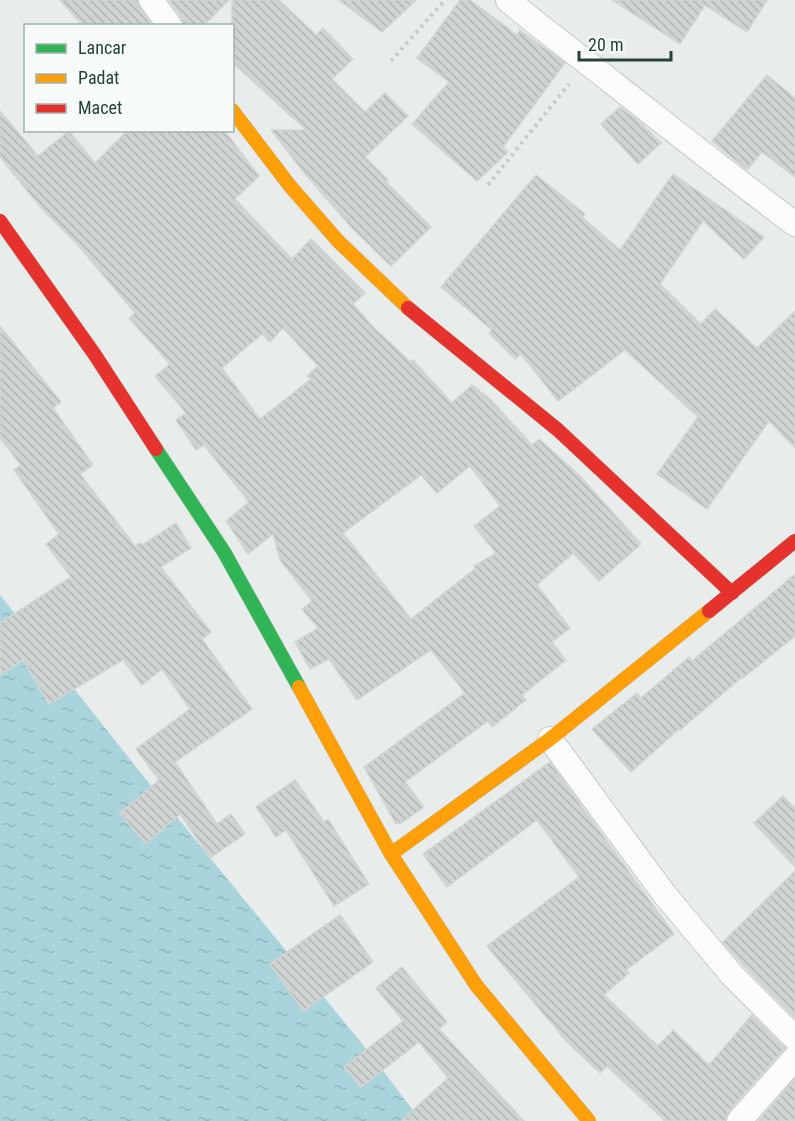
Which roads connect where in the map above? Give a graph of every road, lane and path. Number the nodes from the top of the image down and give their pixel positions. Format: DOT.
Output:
graph roads {
  1 [pos="151,0"];
  2 [pos="445,0"];
  3 [pos="508,0"];
  4 [pos="169,24"];
  5 [pos="391,61"];
  6 [pos="586,62"];
  7 [pos="234,113"];
  8 [pos="488,185"];
  9 [pos="0,221"];
  10 [pos="795,224"];
  11 [pos="795,541"];
  12 [pos="732,593"];
  13 [pos="550,739"];
  14 [pos="391,854"];
  15 [pos="795,1038"];
  16 [pos="795,1058"];
  17 [pos="589,1121"];
  18 [pos="739,1121"];
  1 -- 4 [label="street"];
  2 -- 5 [label="path"];
  3 -- 6 [label="street"];
  6 -- 8 [label="path"];
  6 -- 10 [label="street"];
  7 -- 12 [label="main road"];
  9 -- 14 [label="main road"];
  11 -- 12 [label="main road"];
  12 -- 13 [label="main road"];
  13 -- 14 [label="main road"];
  13 -- 15 [label="street"];
  14 -- 17 [label="main road"];
  16 -- 18 [label="street"];
}
